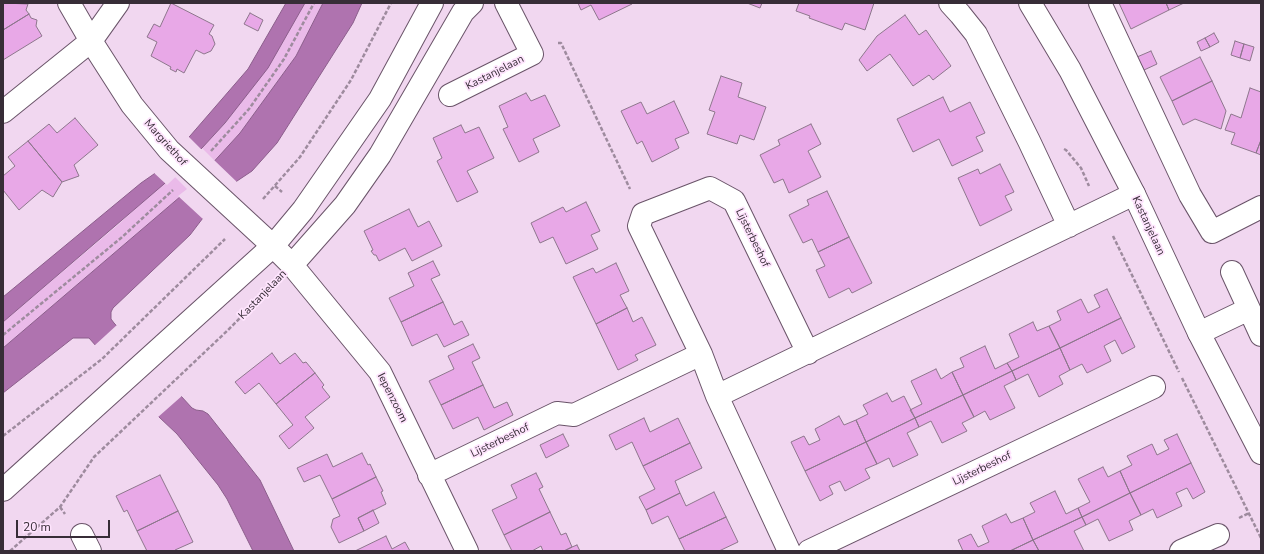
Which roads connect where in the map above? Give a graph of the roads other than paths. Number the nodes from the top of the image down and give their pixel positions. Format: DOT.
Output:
graph roads {
  1 [pos="69,3"];
  2 [pos="118,3"];
  3 [pos="432,3"];
  4 [pos="472,3"];
  5 [pos="506,3"];
  6 [pos="950,3"];
  7 [pos="1030,3"];
  8 [pos="1100,3"];
  9 [pos="91,42"];
  10 [pos="450,95"];
  11 [pos="3,112"];
  12 [pos="1134,194"];
  13 [pos="1261,207"];
  14 [pos="1069,226"];
  15 [pos="273,246"];
  16 [pos="292,265"];
  17 [pos="1232,272"];
  18 [pos="1249,309"];
  19 [pos="1199,334"];
  20 [pos="1261,335"];
  21 [pos="808,353"];
  22 [pos="701,354"];
  23 [pos="1154,387"];
  24 [pos="717,396"];
  25 [pos="1261,453"];
  26 [pos="430,475"];
  27 [pos="3,490"];
  28 [pos="1218,535"];
  29 [pos="467,551"];
  30 [pos="789,551"];
  31 [pos="809,551"];
  32 [pos="1182,551"];
  1 -- 9 [label="street, Margriethof"];
  2 -- 9 [label="street"];
  3 -- 15 [label="street"];
  4 -- 16 [label="street, Kastanjelaan"];
  5 -- 10 [label="street, Kastanjelaan"];
  6 -- 14 [label="street"];
  7 -- 12 [label="street, Kastanjelaan"];
  8 -- 13 [label="street"];
  9 -- 11 [label="street"];
  9 -- 15 [label="street, Margriethof"];
  12 -- 14 [label="street"];
  12 -- 19 [label="street, Kastanjelaan"];
  14 -- 21 [label="street"];
  15 -- 16 [label="street, Iepenzoom"];
  15 -- 27 [label="street"];
  16 -- 26 [label="street, Iepenzoom"];
  17 -- 18 [label="street"];
  18 -- 19 [label="street"];
  18 -- 20 [label="street"];
  19 -- 25 [label="street, Kastanjelaan"];
  21 -- 22 [label="street, Lijsterbeshof"];
  21 -- 24 [label="street"];
  22 -- 24 [label="street"];
  22 -- 26 [label="street, Lijsterbeshof"];
  23 -- 31 [label="street, Lijsterbeshof"];
  24 -- 30 [label="street"];
  26 -- 29 [label="street, Iepenzoom"];
  28 -- 32 [label="street"];
}
